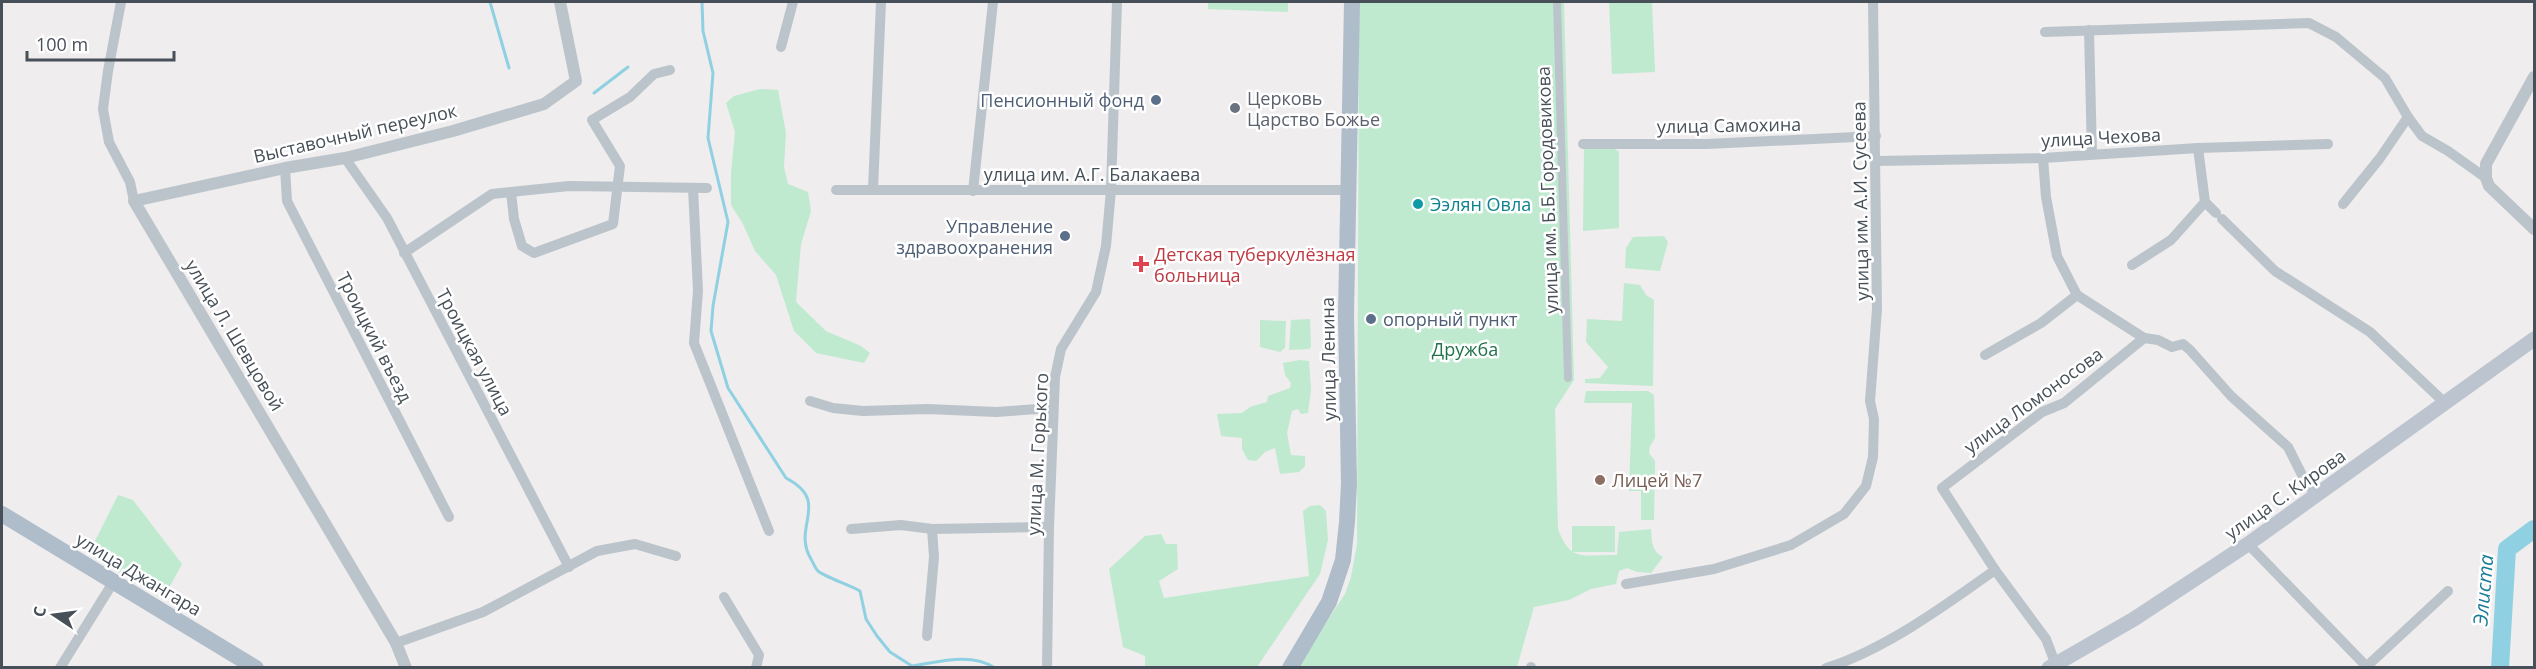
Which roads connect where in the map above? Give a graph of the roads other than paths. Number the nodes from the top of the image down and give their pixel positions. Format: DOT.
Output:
graph roads {
  1 [pos="121,2"];
  2 [pos="560,2"];
  3 [pos="793,2"];
  4 [pos="881,2"];
  5 [pos="993,2"];
  6 [pos="1117,2"];
  7 [pos="1352,2"];
  8 [pos="1557,2"];
  9 [pos="1874,2"];
  10 [pos="2089,30"];
  11 [pos="2045,32"];
  12 [pos="781,47"];
  13 [pos="670,70"];
  14 [pos="2535,76"];
  15 [pos="2408,117"];
  16 [pos="1876,136"];
  17 [pos="1583,144"];
  18 [pos="2328,144"];
  19 [pos="2198,148"];
  20 [pos="2092,154"];
  21 [pos="345,158"];
  22 [pos="2043,158"];
  23 [pos="1877,161"];
  24 [pos="285,168"];
  25 [pos="2486,178"];
  26 [pos="618,187"];
  27 [pos="707,188"];
  28 [pos="693,189"];
  29 [pos="873,189"];
  30 [pos="836,190"];
  31 [pos="1111,190"];
  32 [pos="1348,190"];
  33 [pos="973,191"];
  34 [pos="511,192"];
  35 [pos="134,201"];
  36 [pos="2205,202"];
  37 [pos="2343,204"];
  38 [pos="2535,230"];
  39 [pos="404,254"];
  40 [pos="2132,265"];
  41 [pos="2078,295"];
  42 [pos="2144,338"];
  43 [pos="2535,339"];
  44 [pos="1985,355"];
  45 [pos="1568,378"];
  46 [pos="810,400"];
  47 [pos="2446,404"];
  48 [pos="1052,408"];
  49 [pos="2317,496"];
  50 [pos="2,514"];
  51 [pos="449,517"];
  52 [pos="1048,527"];
  53 [pos="851,529"];
  54 [pos="932,530"];
  55 [pos="769,531"];
  56 [pos="2248,544"];
  57 [pos="676,556"];
  58 [pos="569,567"];
  59 [pos="1995,570"];
  60 [pos="114,581"];
  61 [pos="1626,584"];
  62 [pos="2448,591"];
  63 [pos="724,597"];
  64 [pos="927,636"];
  65 [pos="396,643"];
  66 [pos="2054,667"];
  67 [pos="2366,667"];
  68 [pos="60,668"];
  69 [pos="256,668"];
  70 [pos="406,668"];
  71 [pos="756,668"];
  72 [pos="1047,668"];
  73 [pos="1290,668"];
  74 [pos="1826,668"];
  1 -- 35 [label="street, улица Л. Шевцовой"];
  2 -- 21 [label="street, Выставочный переулок"];
  3 -- 12 [label="street"];
  4 -- 29 [label="street"];
  5 -- 33 [label="street"];
  6 -- 31 [label="street, улица М. Горького"];
  7 -- 32 [label="main road, улица Ленина"];
  8 -- 45 [label="street, улица им. Б.Б.Городовикова"];
  9 -- 16 [label="street, улица им. А.И. Сусеева"];
  10 -- 11 [label="street"];
  10 -- 15 [label="street"];
  10 -- 20 [label="street"];
  13 -- 26 [label="street"];
  14 -- 25 [label="street"];
  15 -- 25 [label="street"];
  15 -- 37 [label="street"];
  16 -- 17 [label="street, улица Самохина"];
  16 -- 23 [label="street, улица им. А.И. Сусеева"];
  18 -- 19 [label="street, улица Чехова"];
  19 -- 20 [label="street, улица Чехова"];
  19 -- 36 [label="street"];
  20 -- 22 [label="street, улица Чехова"];
  21 -- 24 [label="street, Выставочный переулок"];
  21 -- 39 [label="street, Троицкая улица"];
  22 -- 23 [label="street, улица Чехова"];
  22 -- 41 [label="street"];
  23 -- 61 [label="street, улица им. А.И. Сусеева"];
  24 -- 35 [label="street, Выставочный переулок"];
  24 -- 51 [label="street, Троицкий въезд"];
  25 -- 38 [label="street"];
  26 -- 28 [label="street"];
  26 -- 34 [label="street"];
  26 -- 34 [label="street"];
  27 -- 28 [label="street"];
  28 -- 55 [label="street"];
  29 -- 30 [label="street, улица им. А.Г. Балакаева"];
  29 -- 33 [label="street, улица им. А.Г. Балакаева"];
  31 -- 32 [label="street, улица им. А.Г. Балакаева"];
  31 -- 33 [label="street, улица им. А.Г. Балакаева"];
  31 -- 48 [label="street, улица М. Горького"];
  32 -- 73 [label="main road, улица Ленина"];
  34 -- 39 [label="street"];
  35 -- 65 [label="street, улица Л. Шевцовой"];
  36 -- 40 [label="street"];
  36 -- 47 [label="street"];
  39 -- 58 [label="street, Троицкая улица"];
  41 -- 42 [label="street"];
  41 -- 44 [label="street"];
  42 -- 49 [label="street"];
  42 -- 59 [label="street, улица Ломоносова"];
  43 -- 47 [label="main road, улица С. Кирова"];
  46 -- 48 [label="street"];
  47 -- 49 [label="main road, улица С. Кирова"];
  48 -- 52 [label="street, улица М. Горького"];
  49 -- 56 [label="main road, улица С. Кирова"];
  50 -- 60 [label="main road, улица Джангара"];
  52 -- 54 [label="street"];
  52 -- 72 [label="street, улица М. Горького"];
  53 -- 54 [label="street"];
  54 -- 64 [label="street"];
  56 -- 66 [label="main road, улица С. Кирова"];
  56 -- 67 [label="street"];
  57 -- 58 [label="street"];
  58 -- 65 [label="street"];
  59 -- 66 [label="street"];
  59 -- 74 [label="street"];
  60 -- 68 [label="street"];
  60 -- 69 [label="main road, улица Джангара"];
  62 -- 67 [label="street"];
  63 -- 71 [label="street"];
  65 -- 70 [label="street, улица Л. Шевцовой"];
}
